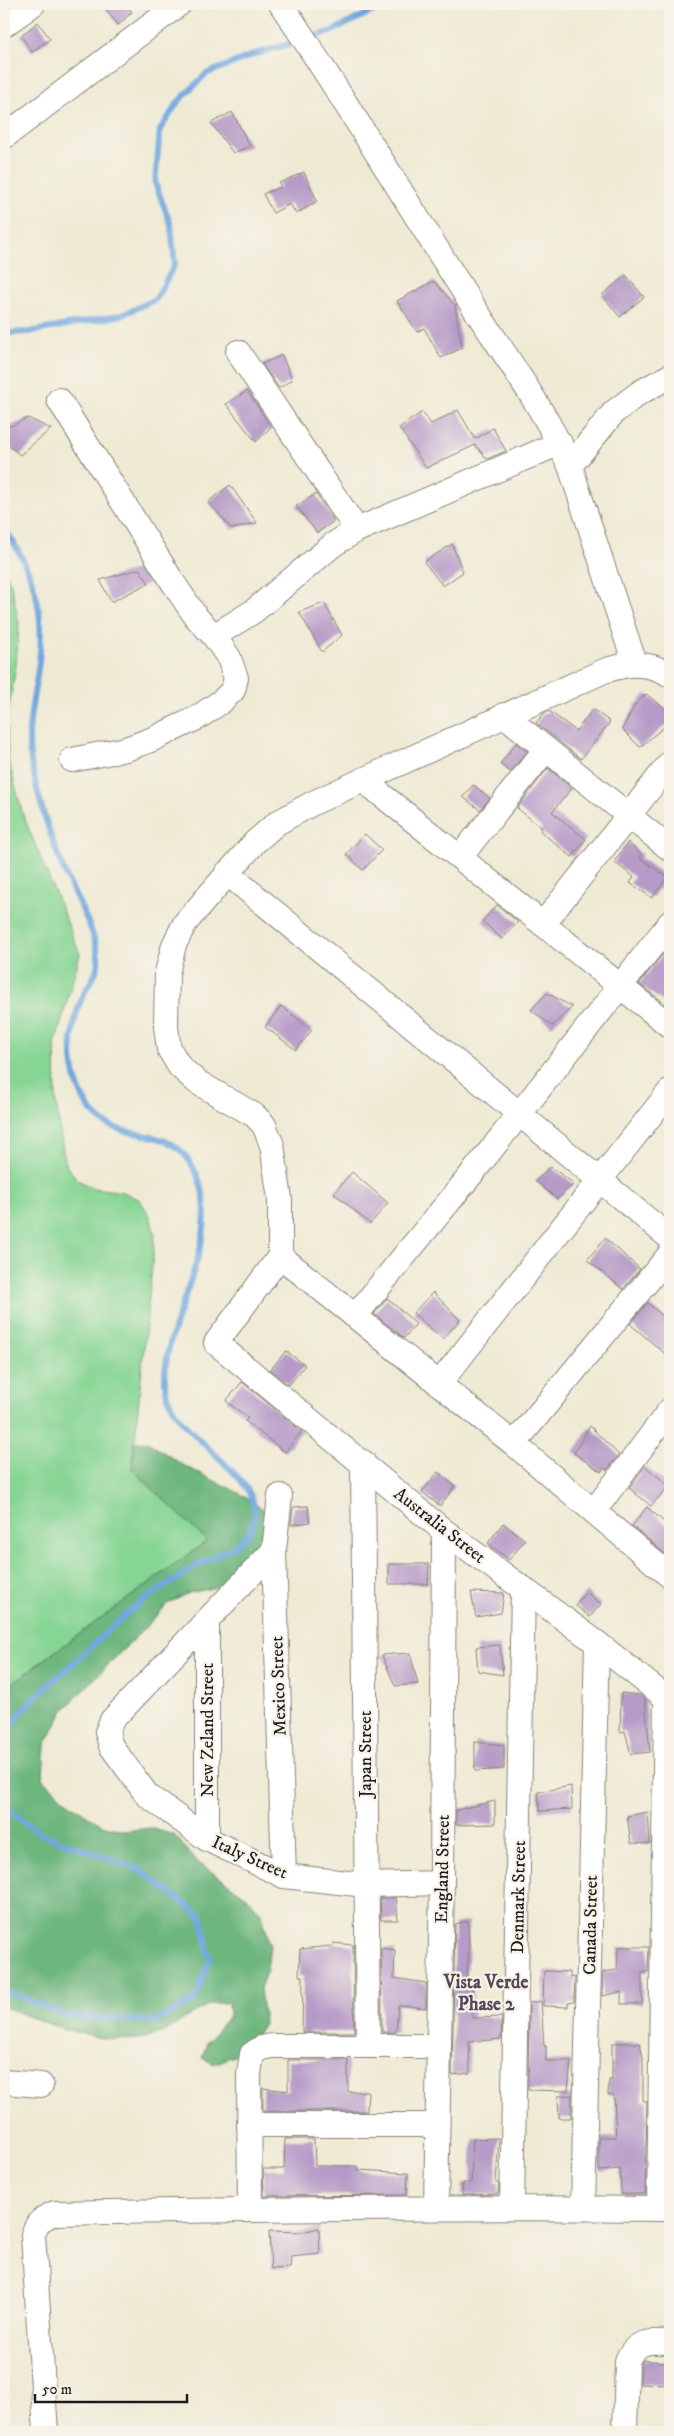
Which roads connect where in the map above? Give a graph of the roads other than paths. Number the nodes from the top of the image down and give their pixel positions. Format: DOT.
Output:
graph roads {
  1 [pos="33,4"];
  2 [pos="179,4"];
  3 [pos="282,4"];
  4 [pos="4,25"];
  5 [pos="4,137"];
  6 [pos="238,352"];
  7 [pos="670,376"];
  8 [pos="59,400"];
  9 [pos="560,443"];
  10 [pos="570,466"];
  11 [pos="357,530"];
  12 [pos="214,636"];
  13 [pos="636,664"];
  14 [pos="670,675"];
  15 [pos="504,715"];
  16 [pos="546,750"];
  17 [pos="72,760"];
  18 [pos="670,763"];
  19 [pos="363,780"];
  20 [pos="628,816"];
  21 [pos="670,850"];
  22 [pos="460,857"];
  23 [pos="227,872"];
  24 [pos="670,923"];
  25 [pos="543,924"];
  26 [pos="620,986"];
  27 [pos="670,1026"];
  28 [pos="670,1090"];
  29 [pos="518,1113"];
  30 [pos="600,1180"];
  31 [pos="670,1238"];
  32 [pos="670,1254"];
  33 [pos="280,1256"];
  34 [pos="355,1316"];
  35 [pos="439,1384"];
  36 [pos="670,1410"];
  37 [pos="514,1444"];
  38 [pos="363,1462"];
  39 [pos="280,1496"];
  40 [pos="594,1511"];
  41 [pos="444,1530"];
  42 [pos="274,1550"];
  43 [pos="669,1572"];
  44 [pos="523,1588"];
  45 [pos="207,1622"];
  46 [pos="597,1643"];
  47 [pos="668,1699"];
  48 [pos="207,1839"];
  49 [pos="284,1876"];
  50 [pos="442,1883"];
  51 [pos="366,1885"];
  52 [pos="368,2046"];
  53 [pos="439,2046"];
  54 [pos="4,2082"];
  55 [pos="41,2084"];
  56 [pos="249,2125"];
  57 [pos="437,2125"];
  58 [pos="436,2207"];
  59 [pos="512,2207"];
  60 [pos="250,2208"];
  61 [pos="583,2208"];
  62 [pos="664,2209"];
  63 [pos="670,2342"];
  64 [pos="46,2432"];
  65 [pos="625,2432"];
  1 -- 4 [label="street"];
  2 -- 5 [label="street"];
  3 -- 9 [label="street"];
  6 -- 11 [label="street"];
  7 -- 10 [label="street"];
  8 -- 12 [label="street"];
  9 -- 10 [label="street"];
  9 -- 11 [label="street"];
  10 -- 13 [label="street"];
  11 -- 12 [label="street"];
  12 -- 17 [label="street"];
  13 -- 14 [label="street"];
  13 -- 15 [label="street"];
  15 -- 16 [label="street"];
  15 -- 19 [label="street"];
  16 -- 20 [label="street"];
  16 -- 22 [label="street"];
  18 -- 20 [label="street"];
  19 -- 22 [label="street"];
  19 -- 23 [label="street"];
  20 -- 21 [label="street"];
  20 -- 25 [label="street"];
  22 -- 25 [label="street"];
  23 -- 29 [label="street"];
  23 -- 33 [label="street"];
  24 -- 26 [label="street"];
  25 -- 26 [label="street"];
  26 -- 27 [label="street"];
  26 -- 29 [label="street"];
  28 -- 30 [label="street"];
  29 -- 30 [label="street"];
  29 -- 34 [label="street"];
  30 -- 31 [label="street"];
  30 -- 35 [label="street"];
  32 -- 37 [label="street"];
  33 -- 34 [label="street"];
  33 -- 38 [label="street, Australia Street"];
  34 -- 35 [label="street"];
  35 -- 37 [label="street"];
  36 -- 40 [label="street"];
  37 -- 40 [label="street"];
  38 -- 41 [label="street, Australia Street"];
  38 -- 51 [label="street, Japan Street"];
  39 -- 42 [label="street, Mexico Street"];
  40 -- 43 [label="street"];
  41 -- 44 [label="street, Australia Street"];
  41 -- 50 [label="street, England Street"];
  42 -- 45 [label="street"];
  42 -- 49 [label="street, Mexico Street"];
  44 -- 46 [label="street, Australia Street"];
  44 -- 59 [label="street, Denmark Street"];
  45 -- 48 [label="street, New Zeland Street"];
  45 -- 48 [label="street, Italy Street"];
  46 -- 47 [label="street, Australia Street"];
  46 -- 61 [label="street, Canada Street"];
  47 -- 62 [label="street"];
  48 -- 49 [label="street, Italy Street"];
  49 -- 51 [label="street, Italy Street"];
  50 -- 51 [label="street, Italy Street"];
  50 -- 53 [label="street, England Street"];
  51 -- 52 [label="street, Japan Street"];
  52 -- 53 [label="street"];
  52 -- 56 [label="street"];
  53 -- 57 [label="street, England Street"];
  54 -- 55 [label="street"];
  56 -- 57 [label="street"];
  56 -- 60 [label="street"];
  57 -- 58 [label="street, England Street"];
  58 -- 59 [label="street"];
  58 -- 60 [label="street"];
  59 -- 61 [label="street"];
  60 -- 64 [label="street"];
  61 -- 62 [label="street"];
  63 -- 65 [label="street"];
}
